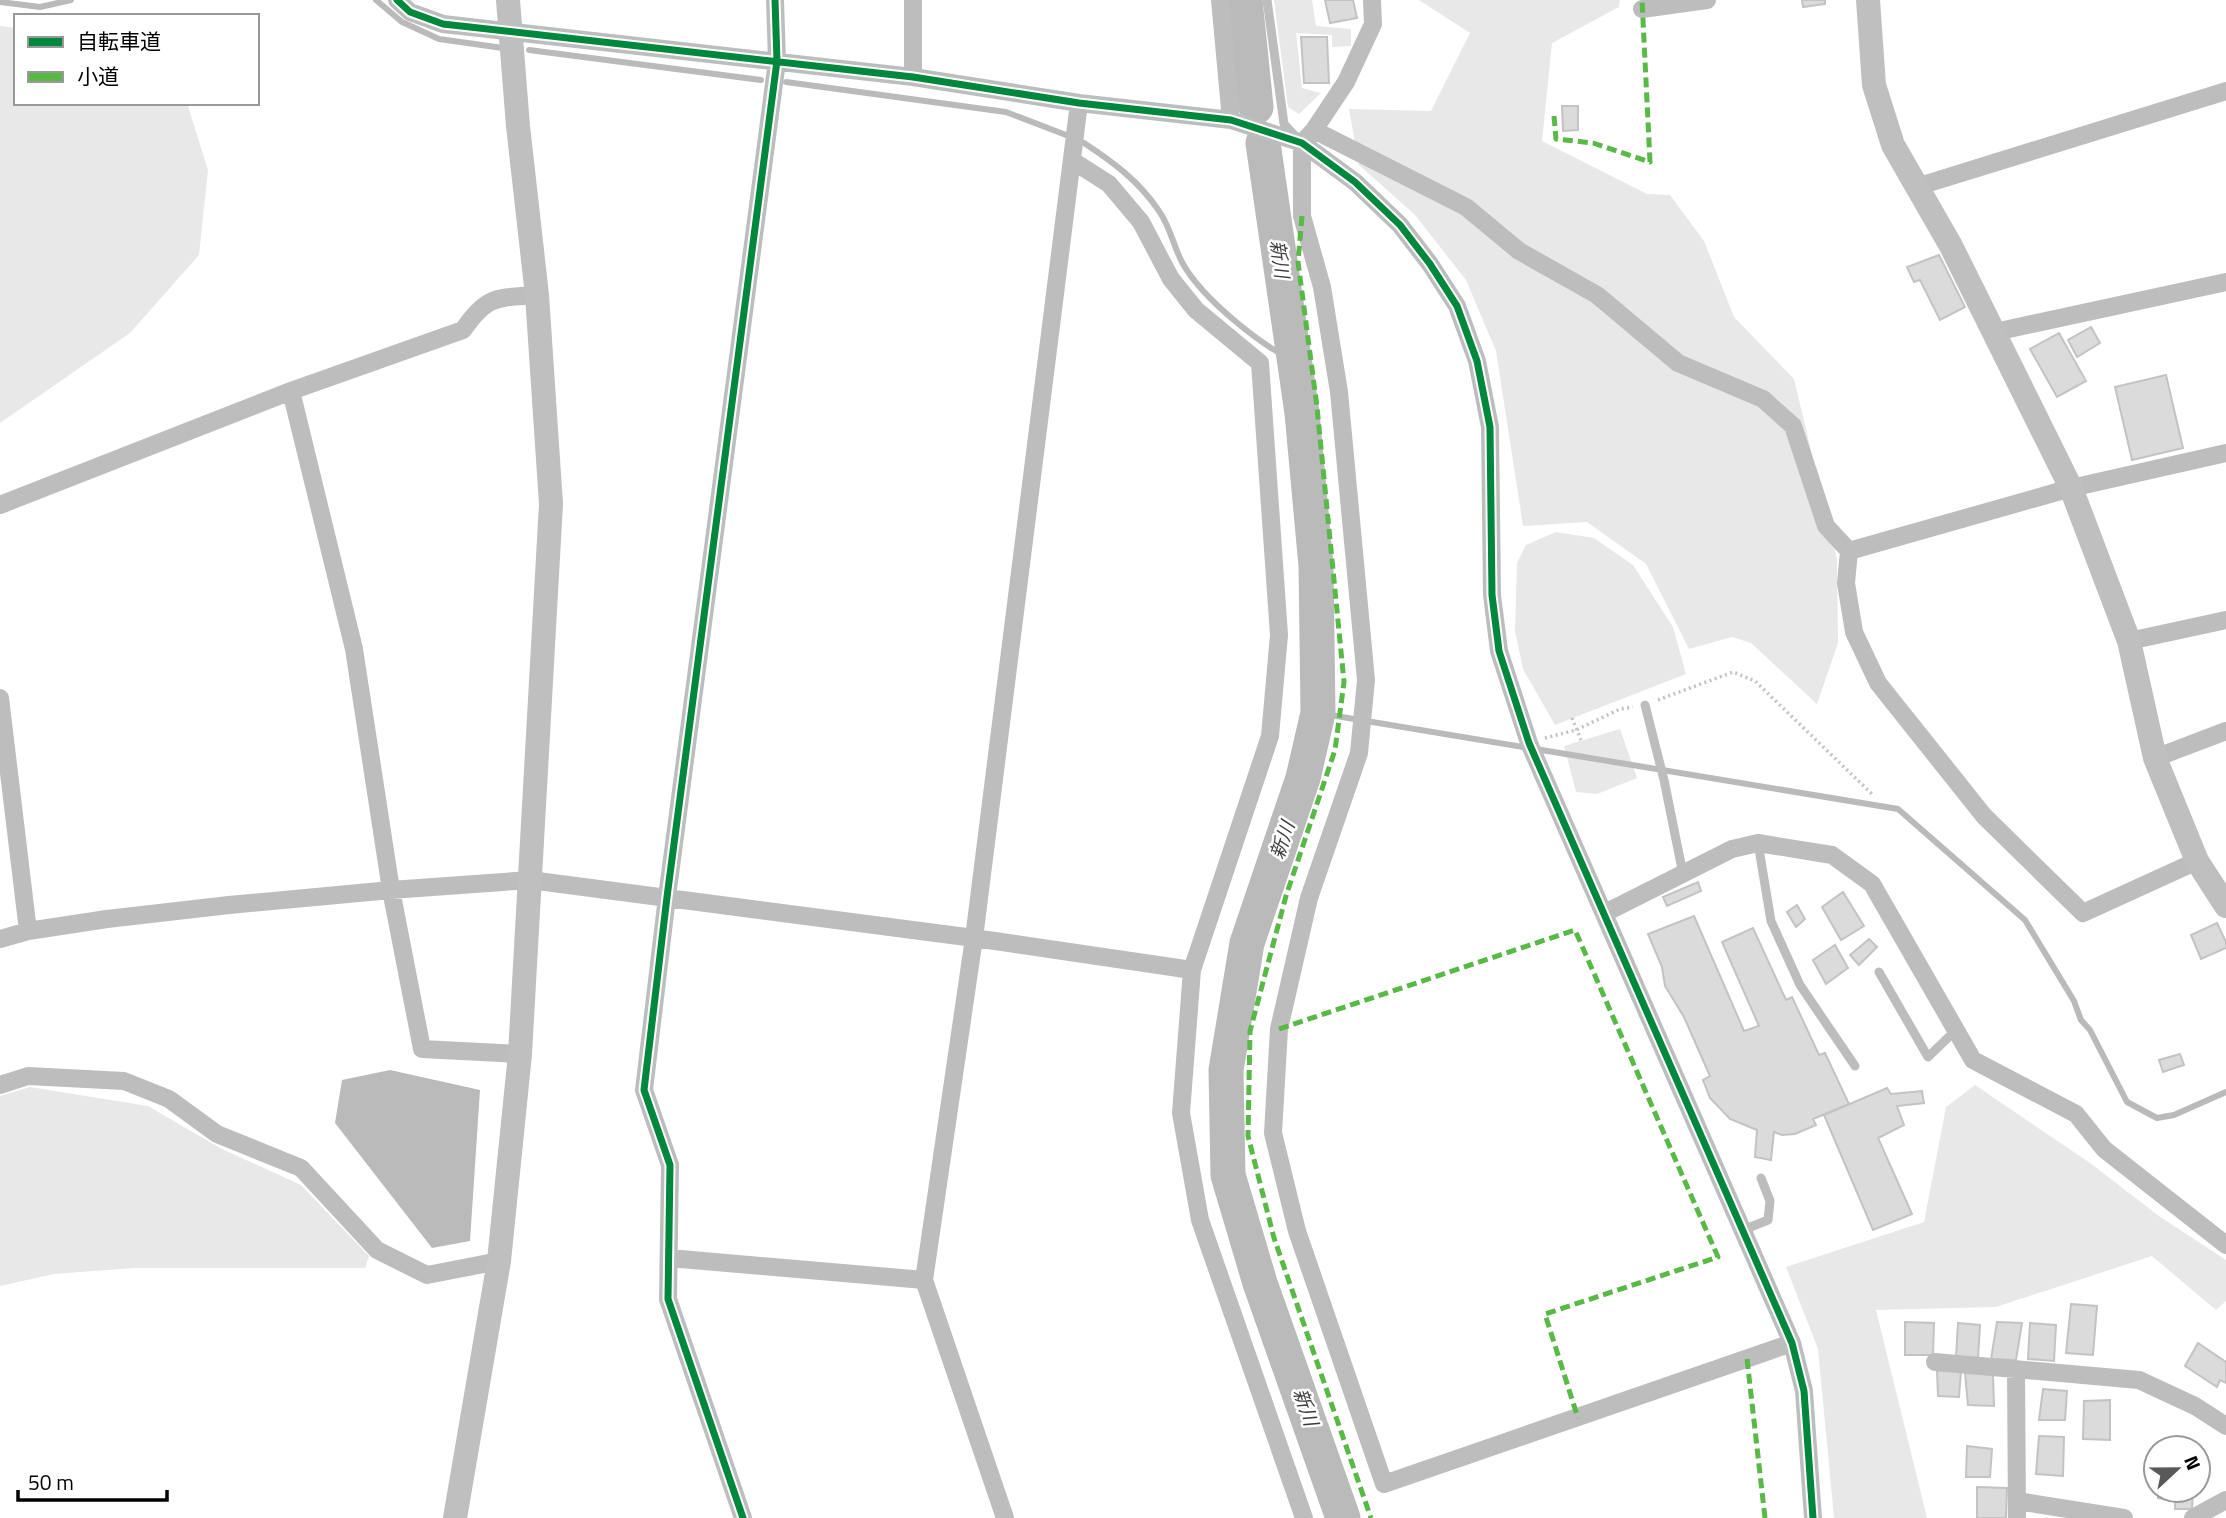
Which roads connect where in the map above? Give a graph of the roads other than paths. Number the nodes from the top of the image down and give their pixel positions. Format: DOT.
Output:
graph roads {
  1 [pos="397,0"];
  2 [pos="508,0"];
  3 [pos="775,0"];
  4 [pos="913,0"];
  5 [pos="1220,0"];
  6 [pos="1267,0"];
  7 [pos="1372,0"];
  8 [pos="1707,0"];
  9 [pos="1868,0"];
  10 [pos="1642,9"];
  11 [pos="510,31"];
  12 [pos="777,61"];
  13 [pos="913,77"];
  14 [pos="2226,91"];
  15 [pos="1079,103"];
  16 [pos="1231,120"];
  17 [pos="1308,137"];
  18 [pos="1073,161"];
  19 [pos="1916,187"];
  20 [pos="2226,282"];
  21 [pos="537,295"];
  22 [pos="1995,332"];
  23 [pos="291,391"];
  24 [pos="2226,453"];
  25 [pos="2071,488"];
  26 [pos="0,505"];
  27 [pos="1849,551"];
  28 [pos="2226,621"];
  29 [pos="2129,641"];
  30 [pos="0,698"];
  31 [pos="1645,705"];
  32 [pos="2226,731"];
  33 [pos="2155,758"];
  34 [pos="1758,843"];
  35 [pos="2197,861"];
  36 [pos="1683,874"];
  37 [pos="530,880"];
  38 [pos="391,890"];
  39 [pos="667,897"];
  40 [pos="2226,906"];
  41 [pos="1605,913"];
  42 [pos="28,931"];
  43 [pos="974,938"];
  44 [pos="0,939"];
  45 [pos="1192,970"];
  46 [pos="1879,972"];
  47 [pos="1956,1030"];
  48 [pos="520,1054"];
  49 [pos="1855,1066"];
  50 [pos="0,1085"];
  51 [pos="1761,1178"];
  52 [pos="1743,1230"];
  53 [pos="2226,1245"];
  54 [pos="668,1258"];
  55 [pos="499,1261"];
  56 [pos="924,1280"];
  57 [pos="1792,1343"];
  58 [pos="1935,1362"];
  59 [pos="2016,1369"];
  60 [pos="2226,1426"];
  61 [pos="2226,1500"];
  62 [pos="2017,1509"];
  63 [pos="455,1518"];
  64 [pos="743,1518"];
  65 [pos="1005,1518"];
  66 [pos="1304,1518"];
  67 [pos="1813,1518"];
  68 [pos="2124,1518"];
  69 [pos="2193,1518"];
  1 -- 11 [label="street"];
  2 -- 11 [label="street"];
  3 -- 12 [label="street"];
  4 -- 13 [label="street"];
  5 -- 16 [label="street"];
  6 -- 17 [label="lane"];
  7 -- 17 [label="street"];
  8 -- 10 [label="street"];
  9 -- 19 [label="street"];
  11 -- 12 [label="street"];
  11 -- 21 [label="street"];
  12 -- 13 [label="street"];
  12 -- 39 [label="street"];
  13 -- 15 [label="street"];
  14 -- 19 [label="street"];
  15 -- 16 [label="street"];
  15 -- 18 [label="street"];
  16 -- 17 [label="street"];
  17 -- 27 [label="street"];
  17 -- 41 [label="street"];
  17 -- 57 [label="street"];
  18 -- 43 [label="street"];
  18 -- 45 [label="street"];
  19 -- 22 [label="street"];
  20 -- 22 [label="street"];
  21 -- 23 [label="street"];
  21 -- 37 [label="street"];
  22 -- 25 [label="street"];
  23 -- 26 [label="street"];
  23 -- 38 [label="street"];
  24 -- 25 [label="street"];
  25 -- 27 [label="street"];
  25 -- 29 [label="street"];
  27 -- 35 [label="street"];
  28 -- 29 [label="street"];
  29 -- 33 [label="street"];
  30 -- 42 [label="street"];
  31 -- 36 [label="lane"];
  32 -- 33 [label="street"];
  33 -- 35 [label="street"];
  34 -- 36 [label="street"];
  34 -- 47 [label="street"];
  34 -- 49 [label="lane"];
  35 -- 40 [label="street"];
  36 -- 41 [label="street"];
  37 -- 38 [label="street"];
  37 -- 39 [label="street"];
  37 -- 48 [label="street"];
  38 -- 42 [label="street"];
  38 -- 48 [label="street"];
  39 -- 43 [label="street"];
  39 -- 54 [label="street"];
  41 -- 52 [label="street"];
  42 -- 44 [label="street"];
  43 -- 45 [label="street"];
  43 -- 56 [label="street"];
  45 -- 66 [label="street"];
  46 -- 47 [label="lane"];
  47 -- 53 [label="street"];
  48 -- 55 [label="street"];
  50 -- 55 [label="street"];
  51 -- 52 [label="lane"];
  52 -- 57 [label="street"];
  54 -- 56 [label="street"];
  54 -- 64 [label="street"];
  55 -- 63 [label="street"];
  56 -- 65 [label="street"];
  57 -- 67 [label="street"];
  58 -- 59 [label="street"];
  59 -- 60 [label="street"];
  59 -- 62 [label="street"];
  61 -- 69 [label="street"];
  62 -- 68 [label="street"];
}
